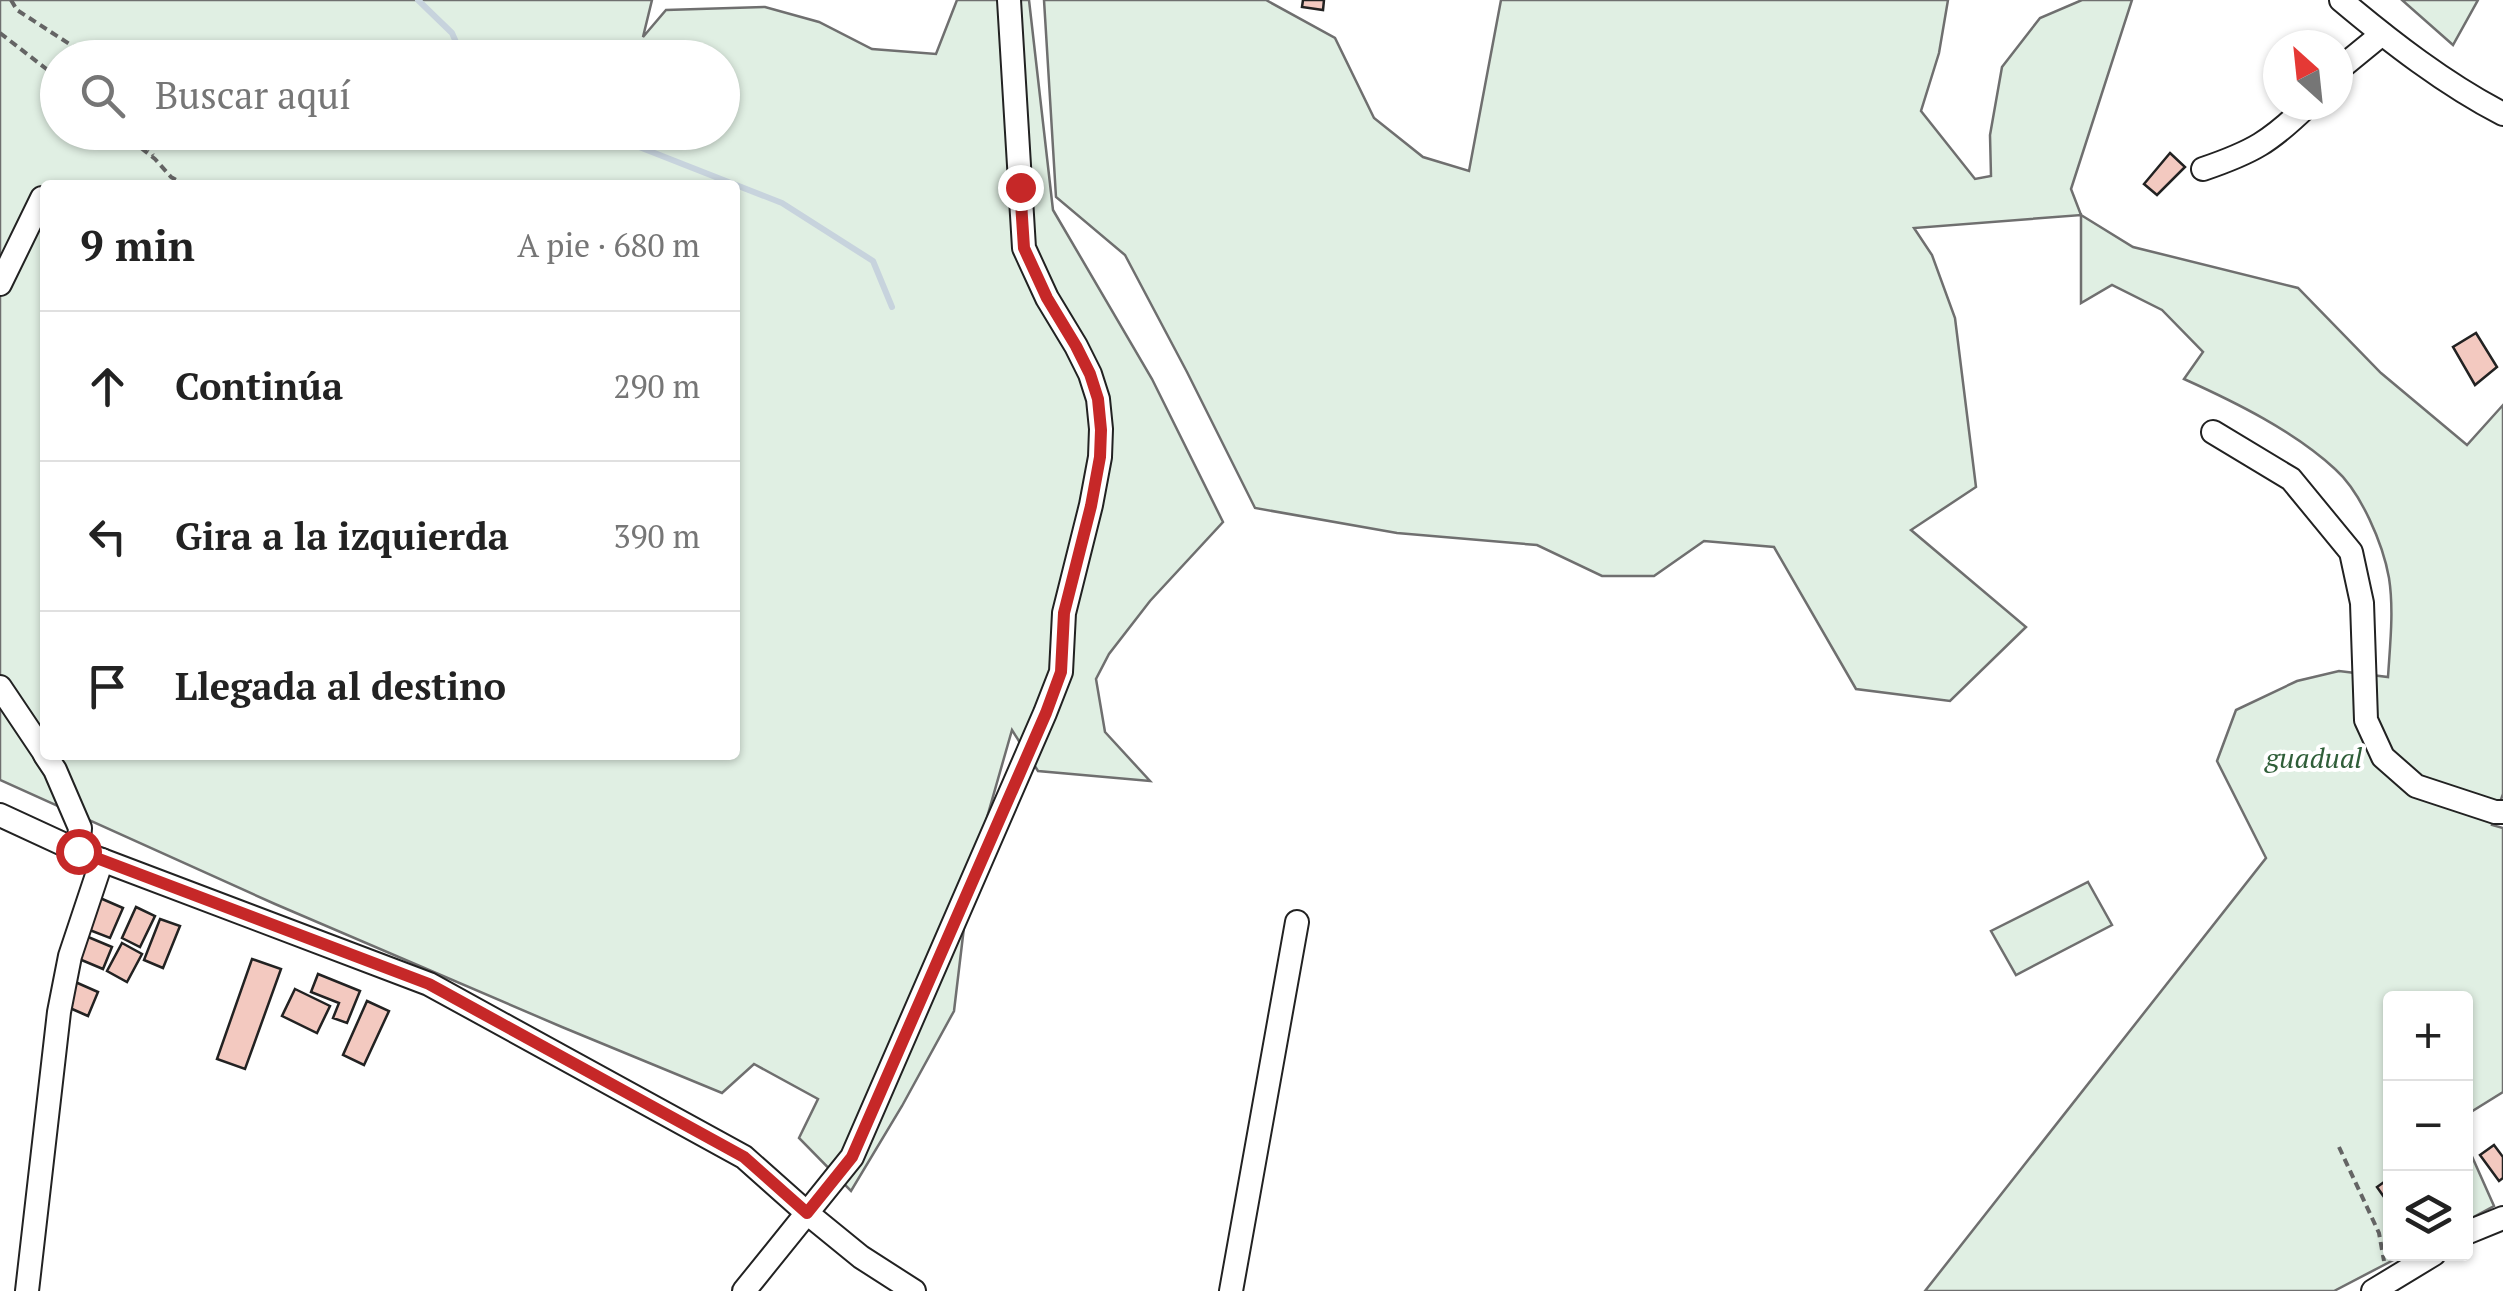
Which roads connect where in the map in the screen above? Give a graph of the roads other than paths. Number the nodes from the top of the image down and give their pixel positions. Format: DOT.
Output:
graph roads {
  1 [pos="1009,0"];
  2 [pos="2341,0"];
  3 [pos="2382,34"];
  4 [pos="2353,58"];
  5 [pos="2503,114"];
  6 [pos="2292,120"];
  7 [pos="2203,169"];
  8 [pos="40,202"];
  9 [pos="0,284"];
  10 [pos="2213,432"];
  11 [pos="0,686"];
  12 [pos="40,747"];
  13 [pos="48,760"];
  14 [pos="2503,812"];
  15 [pos="0,815"];
  16 [pos="78,851"];
  17 [pos="102,860"];
  18 [pos="1298,922"];
  19 [pos="807,1213"];
  20 [pos="2503,1218"];
  21 [pos="2473,1229"];
  22 [pos="2422,1261"];
  23 [pos="2394,1278"];
  24 [pos="27,1291"];
  25 [pos="744,1291"];
  26 [pos="914,1291"];
  27 [pos="1231,1291"];
  28 [pos="2372,1291"];
  29 [pos="2414,1291"];
  1 -- 19 [label="street"];
  2 -- 3 [label="street"];
  3 -- 4 [label="street"];
  3 -- 5 [label="street"];
  6 -- 7 [label="street"];
  8 -- 9 [label="street"];
  10 -- 14 [label="street"];
  11 -- 12 [label="street"];
  13 -- 16 [label="street"];
  15 -- 16 [label="street"];
  16 -- 17 [label="street"];
  17 -- 19 [label="street"];
  17 -- 24 [label="street"];
  18 -- 27 [label="street"];
  19 -- 25 [label="street"];
  19 -- 26 [label="street"];
  20 -- 21 [label="street"];
  22 -- 23 [label="street"];
  23 -- 28 [label="street"];
  23 -- 29 [label="street"];
}
